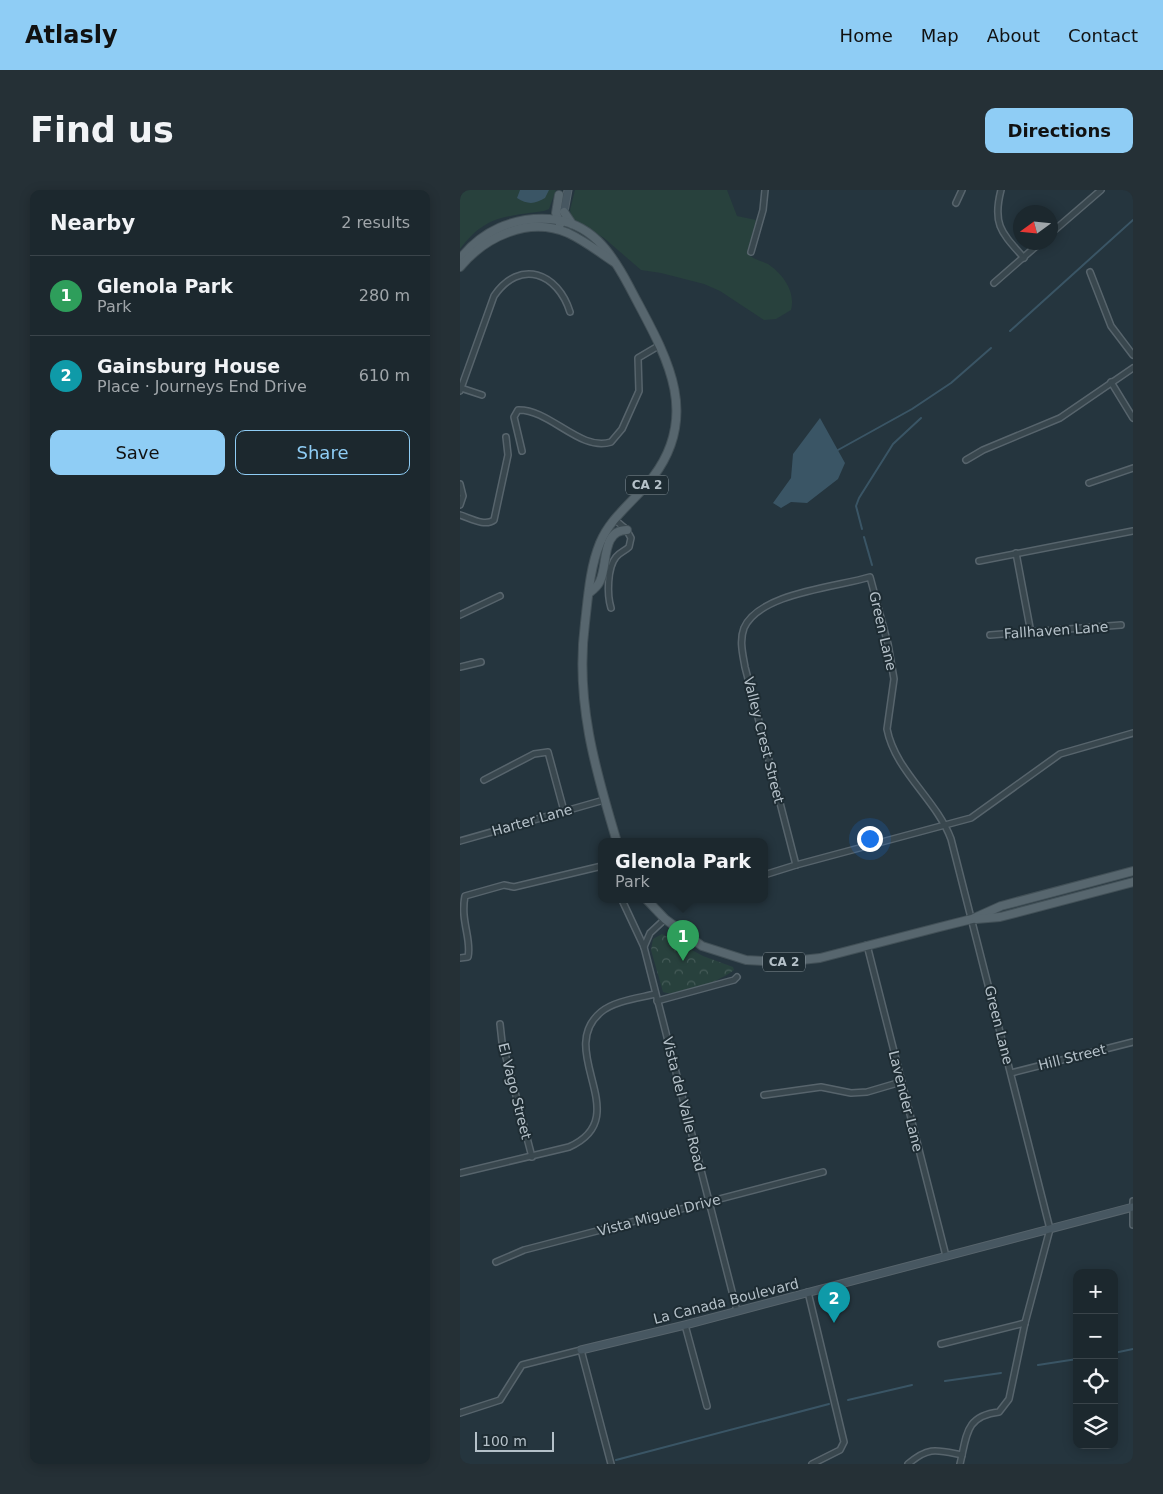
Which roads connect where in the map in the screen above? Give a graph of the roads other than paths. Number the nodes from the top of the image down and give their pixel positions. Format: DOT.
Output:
graph roads {
  1 [pos="568,190"];
  2 [pos="765,190"];
  3 [pos="962,190"];
  4 [pos="1001,190"];
  5 [pos="1101,190"];
  6 [pos="559,193"];
  7 [pos="956,203"];
  8 [pos="564,212"];
  9 [pos="540,219"];
  10 [pos="558,220"];
  11 [pos="573,226"];
  12 [pos="1058,227"];
  13 [pos="516,230"];
  14 [pos="1032,250"];
  15 [pos="751,252"];
  16 [pos="460,258"];
  17 [pos="1024,258"];
  18 [pos="616,263"];
  19 [pos="460,268"];
  20 [pos="1090,272"];
  21 [pos="994,283"];
  22 [pos="570,312"];
  23 [pos="660,345"];
  24 [pos="1133,355"];
  25 [pos="1133,368"];
  26 [pos="1111,382"];
  27 [pos="460,389"];
  28 [pos="482,395"];
  29 [pos="1133,418"];
  30 [pos="506,437"];
  31 [pos="522,450"];
  32 [pos="966,460"];
  33 [pos="1133,468"];
  34 [pos="1089,483"];
  35 [pos="460,484"];
  36 [pos="460,506"];
  37 [pos="460,515"];
  38 [pos="614,519"];
  39 [pos="627,530"];
  40 [pos="1133,531"];
  41 [pos="1016,553"];
  42 [pos="979,561"];
  43 [pos="590,593"];
  44 [pos="500,596"];
  45 [pos="611,608"];
  46 [pos="460,615"];
  47 [pos="751,617"];
  48 [pos="1121,625"];
  49 [pos="1031,633"];
  50 [pos="990,635"];
  51 [pos="481,662"];
  52 [pos="460,668"];
  53 [pos="1133,733"];
  54 [pos="484,780"];
  55 [pos="604,800"];
  56 [pos="564,811"];
  57 [pos="946,826"];
  58 [pos="616,838"];
  59 [pos="460,841"];
  60 [pos="796,864"];
  61 [pos="598,867"];
  62 [pos="1133,871"];
  63 [pos="768,874"];
  64 [pos="1133,882"];
  65 [pos="623,903"];
  66 [pos="650,903"];
  67 [pos="665,919"];
  68 [pos="972,919"];
  69 [pos="867,946"];
  70 [pos="644,947"];
  71 [pos="460,958"];
  72 [pos="737,977"];
  73 [pos="655,994"];
  74 [pos="657,1001"];
  75 [pos="500,1024"];
  76 [pos="1133,1042"];
  77 [pos="1011,1073"];
  78 [pos="901,1082"];
  79 [pos="764,1095"];
  80 [pos="532,1156"];
  81 [pos="823,1172"];
  82 [pos="460,1173"];
  83 [pos="709,1201"];
  84 [pos="1133,1205"];
  85 [pos="1133,1225"];
  86 [pos="1050,1229"];
  87 [pos="946,1256"];
  88 [pos="496,1262"];
  89 [pos="808,1292"];
  90 [pos="737,1311"];
  91 [pos="1025,1323"];
  92 [pos="685,1325"];
  93 [pos="941,1344"];
  94 [pos="581,1350"];
  95 [pos="707,1406"];
  96 [pos="460,1413"];
  97 [pos="962,1456"];
  98 [pos="611,1464"];
  99 [pos="812,1464"];
  100 [pos="908,1464"];
  101 [pos="960,1464"];
  1 -- 8 [label="street"];
  2 -- 15 [label="street"];
  3 -- 7 [label="street"];
  4 -- 17 [label="street"];
  5 -- 12 [label="street"];
  6 -- 9 [label="main road"];
  6 -- 10 [label="main road"];
  8 -- 10 [label="main road"];
  8 -- 11 [label="main road"];
  9 -- 10 [label="main road, CA 2"];
  9 -- 16 [label="main road, CA 2"];
  10 -- 11 [label="main road, CA 2"];
  10 -- 13 [label="main road"];
  10 -- 18 [label="main road"];
  11 -- 18 [label="main road, CA 2"];
  13 -- 18 [label="main road, CA 2"];
  13 -- 19 [label="main road, CA 2"];
  14 -- 17 [label="street"];
  17 -- 21 [label="street"];
  18 -- 23 [label="main road, CA 2"];
  20 -- 24 [label="street"];
  22 -- 27 [label="street"];
  23 -- 31 [label="street"];
  23 -- 38 [label="main road, CA 2"];
  25 -- 26 [label="street"];
  26 -- 29 [label="street"];
  26 -- 32 [label="street"];
  27 -- 28 [label="street"];
  30 -- 37 [label="street"];
  33 -- 34 [label="street"];
  35 -- 36 [label="street"];
  38 -- 39 [label="street"];
  38 -- 43 [label="main road, CA 2"];
  39 -- 43 [label="main road"];
  39 -- 45 [label="street"];
  40 -- 41 [label="street"];
  41 -- 42 [label="street"];
  41 -- 49 [label="street"];
  43 -- 55 [label="main road, CA 2"];
  44 -- 46 [label="street"];
  47 -- 57 [label="street, Green Lane"];
  47 -- 60 [label="street, Valley Crest Street"];
  48 -- 49 [label="street, Fallhaven Lane"];
  49 -- 50 [label="street, Fallhaven Lane"];
  51 -- 52 [label="street"];
  53 -- 57 [label="street"];
  54 -- 56 [label="street"];
  55 -- 56 [label="street, Harter Lane"];
  55 -- 58 [label="main road, CA 2"];
  56 -- 59 [label="street, Harter Lane"];
  57 -- 60 [label="street"];
  57 -- 68 [label="street, Green Lane"];
  60 -- 63 [label="street"];
  61 -- 71 [label="street"];
  62 -- 68 [label="main road, CA 2"];
  64 -- 68 [label="main road, CA 2"];
  65 -- 70 [label="street, Vista del Valle Road"];
  66 -- 67 [label="main road, CA 2"];
  67 -- 69 [label="main road, CA 2"];
  67 -- 70 [label="street"];
  68 -- 69 [label="main road, CA 2"];
  68 -- 77 [label="street, Green Lane"];
  69 -- 78 [label="street, Lavender Lane"];
  70 -- 73 [label="street, Vista del Valle Road"];
  72 -- 74 [label="street"];
  73 -- 74 [label="street, Vista del Valle Road"];
  73 -- 80 [label="street"];
  74 -- 83 [label="street, Vista del Valle Road"];
  75 -- 80 [label="street, El Vago Street"];
  76 -- 77 [label="street, Hill Street"];
  77 -- 86 [label="street, Green Lane"];
  78 -- 79 [label="street"];
  78 -- 87 [label="street, Lavender Lane"];
  80 -- 82 [label="street"];
  81 -- 83 [label="street, Vista Miguel Drive"];
  83 -- 88 [label="street, Vista Miguel Drive"];
  83 -- 90 [label="street, Vista del Valle Road"];
  84 -- 85 [label="street"];
  84 -- 86 [label="street, La Canada Boulevard"];
  86 -- 87 [label="street, La Canada Boulevard"];
  86 -- 91 [label="street, Green Lane"];
  87 -- 89 [label="street, La Canada Boulevard"];
  89 -- 90 [label="street, La Canada Boulevard"];
  89 -- 99 [label="street"];
  90 -- 92 [label="street, La Canada Boulevard"];
  91 -- 93 [label="street"];
  91 -- 97 [label="street, Green Lane"];
  92 -- 94 [label="street, La Canada Boulevard"];
  92 -- 95 [label="street"];
  94 -- 96 [label="street, La Canada Boulevard"];
  94 -- 98 [label="street"];
  97 -- 100 [label="street"];
  97 -- 101 [label="street, Green Lane"];
}
